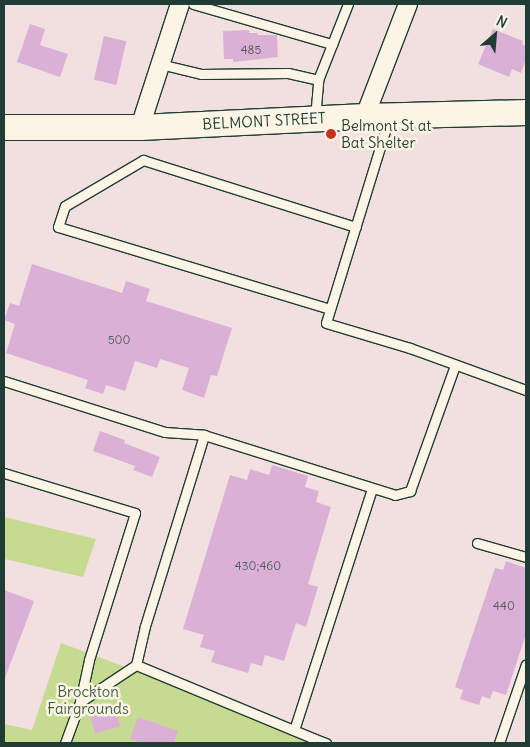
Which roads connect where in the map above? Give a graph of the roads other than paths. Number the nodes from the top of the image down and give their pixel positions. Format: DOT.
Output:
graph roads {
  1 [pos="180,4"];
  2 [pos="193,4"];
  3 [pos="348,4"];
  4 [pos="408,4"];
  5 [pos="332,44"];
  6 [pos="160,64"];
  7 [pos="318,80"];
  8 [pos="526,112"];
  9 [pos="377,116"];
  10 [pos="315,118"];
  11 [pos="140,127"];
  12 [pos="10,130"];
  13 [pos="356,227"];
  14 [pos="330,309"];
  15 [pos="456,364"];
  16 [pos="4,381"];
  17 [pos="526,390"];
  18 [pos="204,435"];
  19 [pos="4,473"];
  20 [pos="372,488"];
  21 [pos="477,543"];
  22 [pos="526,557"];
  23 [pos="526,664"];
  24 [pos="136,665"];
  25 [pos="80,702"];
  26 [pos="294,730"];
  27 [pos="314,741"];
  28 [pos="65,743"];
  29 [pos="326,743"];
  30 [pos="501,743"];
  1 -- 6 [label="street"];
  2 -- 5 [label="lane"];
  3 -- 5 [label="lane"];
  4 -- 9 [label="street"];
  5 -- 7 [label="lane"];
  6 -- 7 [label="lane"];
  6 -- 11 [label="street"];
  7 -- 10 [label="lane"];
  8 -- 9 [label="main road, BELMONT STREET"];
  9 -- 10 [label="main road, BELMONT STREET"];
  9 -- 13 [label="lane"];
  10 -- 11 [label="main road, BELMONT STREET"];
  11 -- 12 [label="main road, BELMONT STREET"];
  13 -- 14 [label="lane"];
  13 -- 14 [label="lane"];
  14 -- 15 [label="lane"];
  15 -- 17 [label="lane"];
  15 -- 20 [label="lane"];
  16 -- 18 [label="lane"];
  18 -- 20 [label="lane"];
  18 -- 24 [label="lane"];
  19 -- 25 [label="lane"];
  20 -- 26 [label="lane"];
  21 -- 22 [label="lane"];
  23 -- 30 [label="lane"];
  24 -- 25 [label="lane"];
  24 -- 26 [label="lane"];
  25 -- 28 [label="lane"];
  26 -- 27 [label="lane"];
  27 -- 29 [label="lane"];
}
